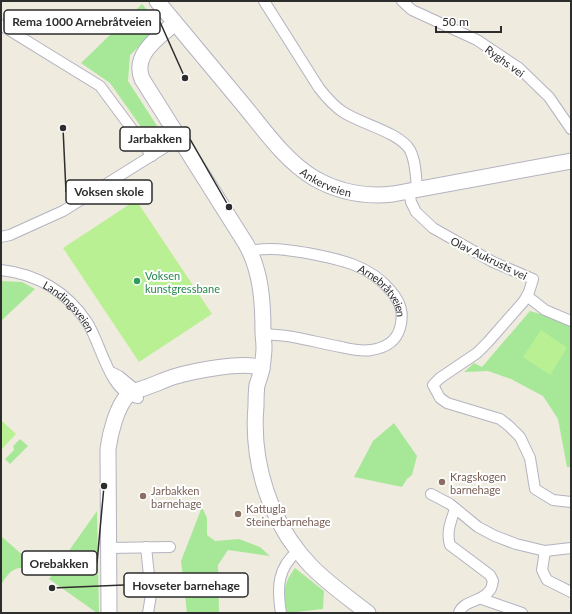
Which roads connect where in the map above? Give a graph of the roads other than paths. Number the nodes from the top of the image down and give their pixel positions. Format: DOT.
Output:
graph roads {
  1 [pos="157,1"];
  2 [pos="264,1"];
  3 [pos="402,1"];
  4 [pos="175,23"];
  5 [pos="1,25"];
  6 [pos="571,129"];
  7 [pos="180,138"];
  8 [pos="152,156"];
  9 [pos="571,161"];
  10 [pos="413,191"];
  11 [pos="1,237"];
  12 [pos="250,251"];
  13 [pos="1,270"];
  14 [pos="527,296"];
  15 [pos="571,321"];
  16 [pos="263,334"];
  17 [pos="257,373"];
  18 [pos="138,392"];
  19 [pos="431,494"];
  20 [pos="571,502"];
  21 [pos="455,509"];
  22 [pos="146,547"];
  23 [pos="170,547"];
  24 [pos="109,548"];
  25 [pos="571,548"];
  26 [pos="298,551"];
  27 [pos="545,551"];
  28 [pos="571,592"];
  29 [pos="482,599"];
  30 [pos="109,613"];
  31 [pos="148,613"];
  32 [pos="281,613"];
  33 [pos="368,613"];
  34 [pos="459,613"];
  35 [pos="522,613"];
  1 -- 4 [label="street, Ankerveien"];
  2 -- 10 [label="street, Olav Aukrusts vei"];
  3 -- 6 [label="street, Ryghs vei"];
  4 -- 7 [label="street"];
  4 -- 10 [label="street, Ankerveien"];
  5 -- 8 [label="street"];
  7 -- 8 [label="street"];
  7 -- 12 [label="street"];
  8 -- 11 [label="street"];
  9 -- 10 [label="street, Ankerveien"];
  10 -- 14 [label="street, Olav Aukrusts vei"];
  12 -- 16 [label="street"];
  12 -- 16 [label="street, Arnebråtveien"];
  13 -- 18 [label="street, Landingsveien"];
  14 -- 15 [label="street"];
  14 -- 20 [label="street, Olav Aukrusts vei"];
  16 -- 17 [label="street"];
  17 -- 18 [label="street"];
  17 -- 26 [label="street"];
  18 -- 24 [label="street"];
  19 -- 21 [label="street"];
  21 -- 27 [label="street"];
  21 -- 29 [label="street"];
  22 -- 23 [label="street"];
  22 -- 24 [label="street"];
  22 -- 31 [label="street"];
  24 -- 30 [label="street"];
  25 -- 27 [label="street"];
  26 -- 32 [label="street"];
  26 -- 33 [label="street"];
  27 -- 28 [label="street"];
  29 -- 34 [label="street"];
  29 -- 35 [label="street"];
}
